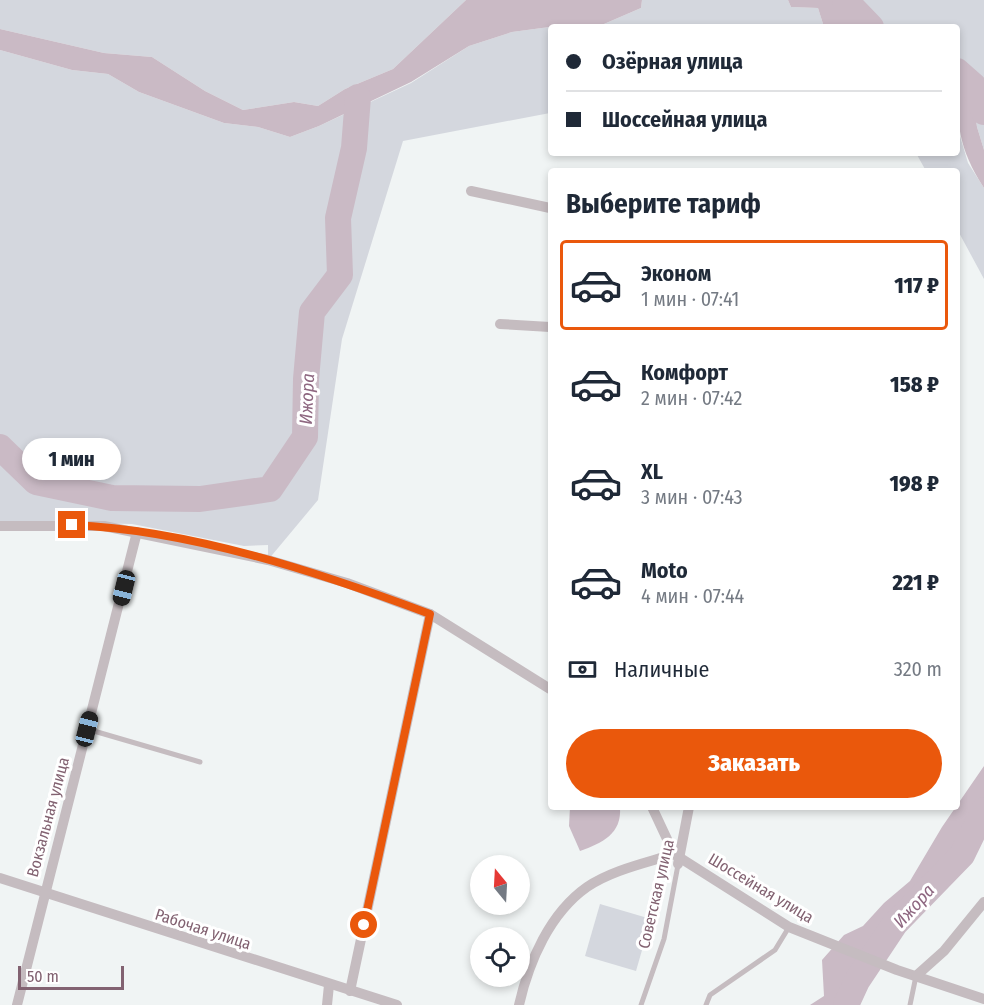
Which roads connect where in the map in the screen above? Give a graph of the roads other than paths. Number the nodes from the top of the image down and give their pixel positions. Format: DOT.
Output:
graph roads {
  1 [pos="471,191"];
  2 [pos="548,208"];
  3 [pos="500,324"];
  4 [pos="548,327"];
  5 [pos="0,526"];
  6 [pos="137,532"];
  7 [pos="430,614"];
  8 [pos="548,688"];
  9 [pos="87,729"];
  10 [pos="200,762"];
  11 [pos="653,810"];
  12 [pos="688,810"];
  13 [pos="677,859"];
  14 [pos="0,878"];
  15 [pos="44,893"];
  16 [pos="983,904"];
  17 [pos="789,927"];
  18 [pos="916,976"];
  19 [pos="328,985"];
  20 [pos="350,991"];
  21 [pos="984,999"];
  22 [pos="17,1005"];
  23 [pos="327,1005"];
  24 [pos="397,1005"];
  25 [pos="519,1005"];
  26 [pos="641,1005"];
  27 [pos="706,1005"];
  28 [pos="910,1005"];
  1 -- 2 [label="street"];
  3 -- 4 [label="street"];
  5 -- 6 [label="street"];
  6 -- 7 [label="street"];
  6 -- 9 [label="street, Вокзальная улица"];
  7 -- 8 [label="street"];
  7 -- 20 [label="street"];
  9 -- 10 [label="lane"];
  9 -- 15 [label="street, Вокзальная улица"];
  11 -- 13 [label="street"];
  12 -- 13 [label="street, Советская улица"];
  13 -- 17 [label="street, Шоссейная улица"];
  13 -- 25 [label="street"];
  13 -- 26 [label="lane, Советская улица"];
  14 -- 15 [label="street, Рабочая улица"];
  15 -- 19 [label="street, Рабочая улица"];
  15 -- 22 [label="street, Вокзальная улица"];
  16 -- 18 [label="street"];
  17 -- 18 [label="street, Шоссейная улица"];
  17 -- 27 [label="lane"];
  18 -- 21 [label="street, Шоссейная улица"];
  18 -- 28 [label="lane"];
  19 -- 20 [label="street, Рабочая улица"];
  19 -- 23 [label="street"];
  20 -- 24 [label="street, Рабочая улица"];
}
